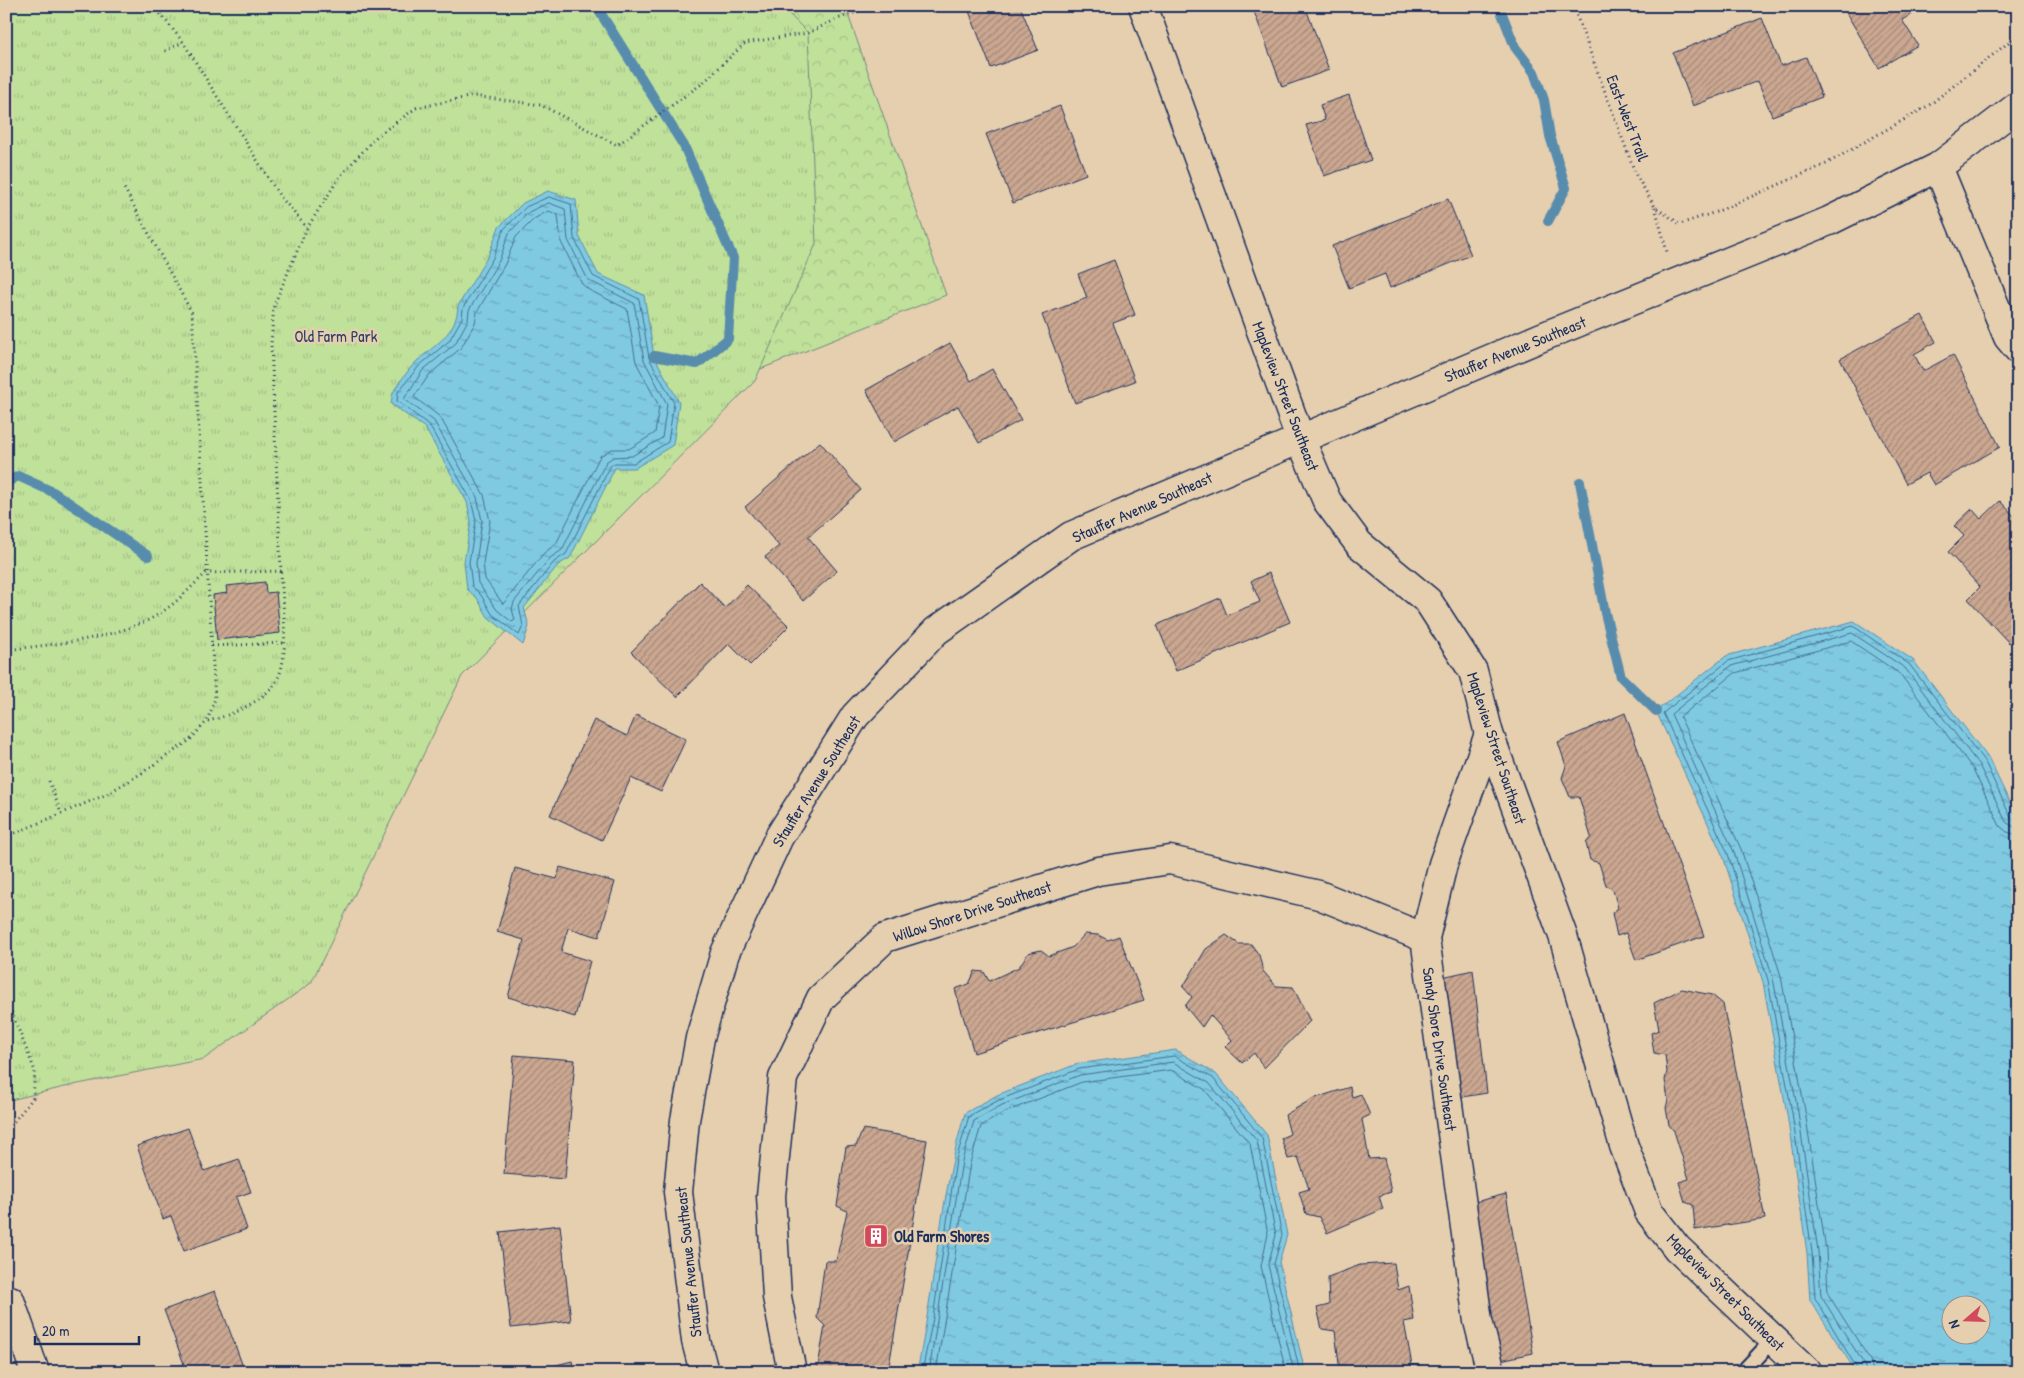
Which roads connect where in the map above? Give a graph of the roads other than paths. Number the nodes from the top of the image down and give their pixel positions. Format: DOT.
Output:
graph roads {
  1 [pos="1143,6"];
  2 [pos="2018,106"];
  3 [pos="1938,166"];
  4 [pos="2018,349"];
  5 [pos="1300,438"];
  6 [pos="1489,734"];
  7 [pos="1425,938"];
  8 [pos="8,1296"];
  9 [pos="1774,1340"];
  10 [pos="35,1372"];
  11 [pos="704,1372"];
  12 [pos="792,1372"];
  13 [pos="1491,1372"];
  14 [pos="1743,1372"];
  15 [pos="1808,1372"];
  1 -- 5 [label="street, Mapleview Street Southeast"];
  2 -- 3 [label="street, Stauffer Avenue Southeast"];
  3 -- 4 [label="street"];
  3 -- 5 [label="street, Stauffer Avenue Southeast"];
  5 -- 6 [label="street, Mapleview Street Southeast"];
  5 -- 11 [label="street, Stauffer Avenue Southeast"];
  6 -- 7 [label="street, Sandy Shore Drive Southeast"];
  6 -- 9 [label="street, Mapleview Street Southeast"];
  7 -- 12 [label="street, Willow Shore Drive Southeast"];
  7 -- 13 [label="street, Sandy Shore Drive Southeast"];
  8 -- 10 [label="street"];
  9 -- 14 [label="lane"];
  9 -- 15 [label="street, Mapleview Street Southeast"];
}
